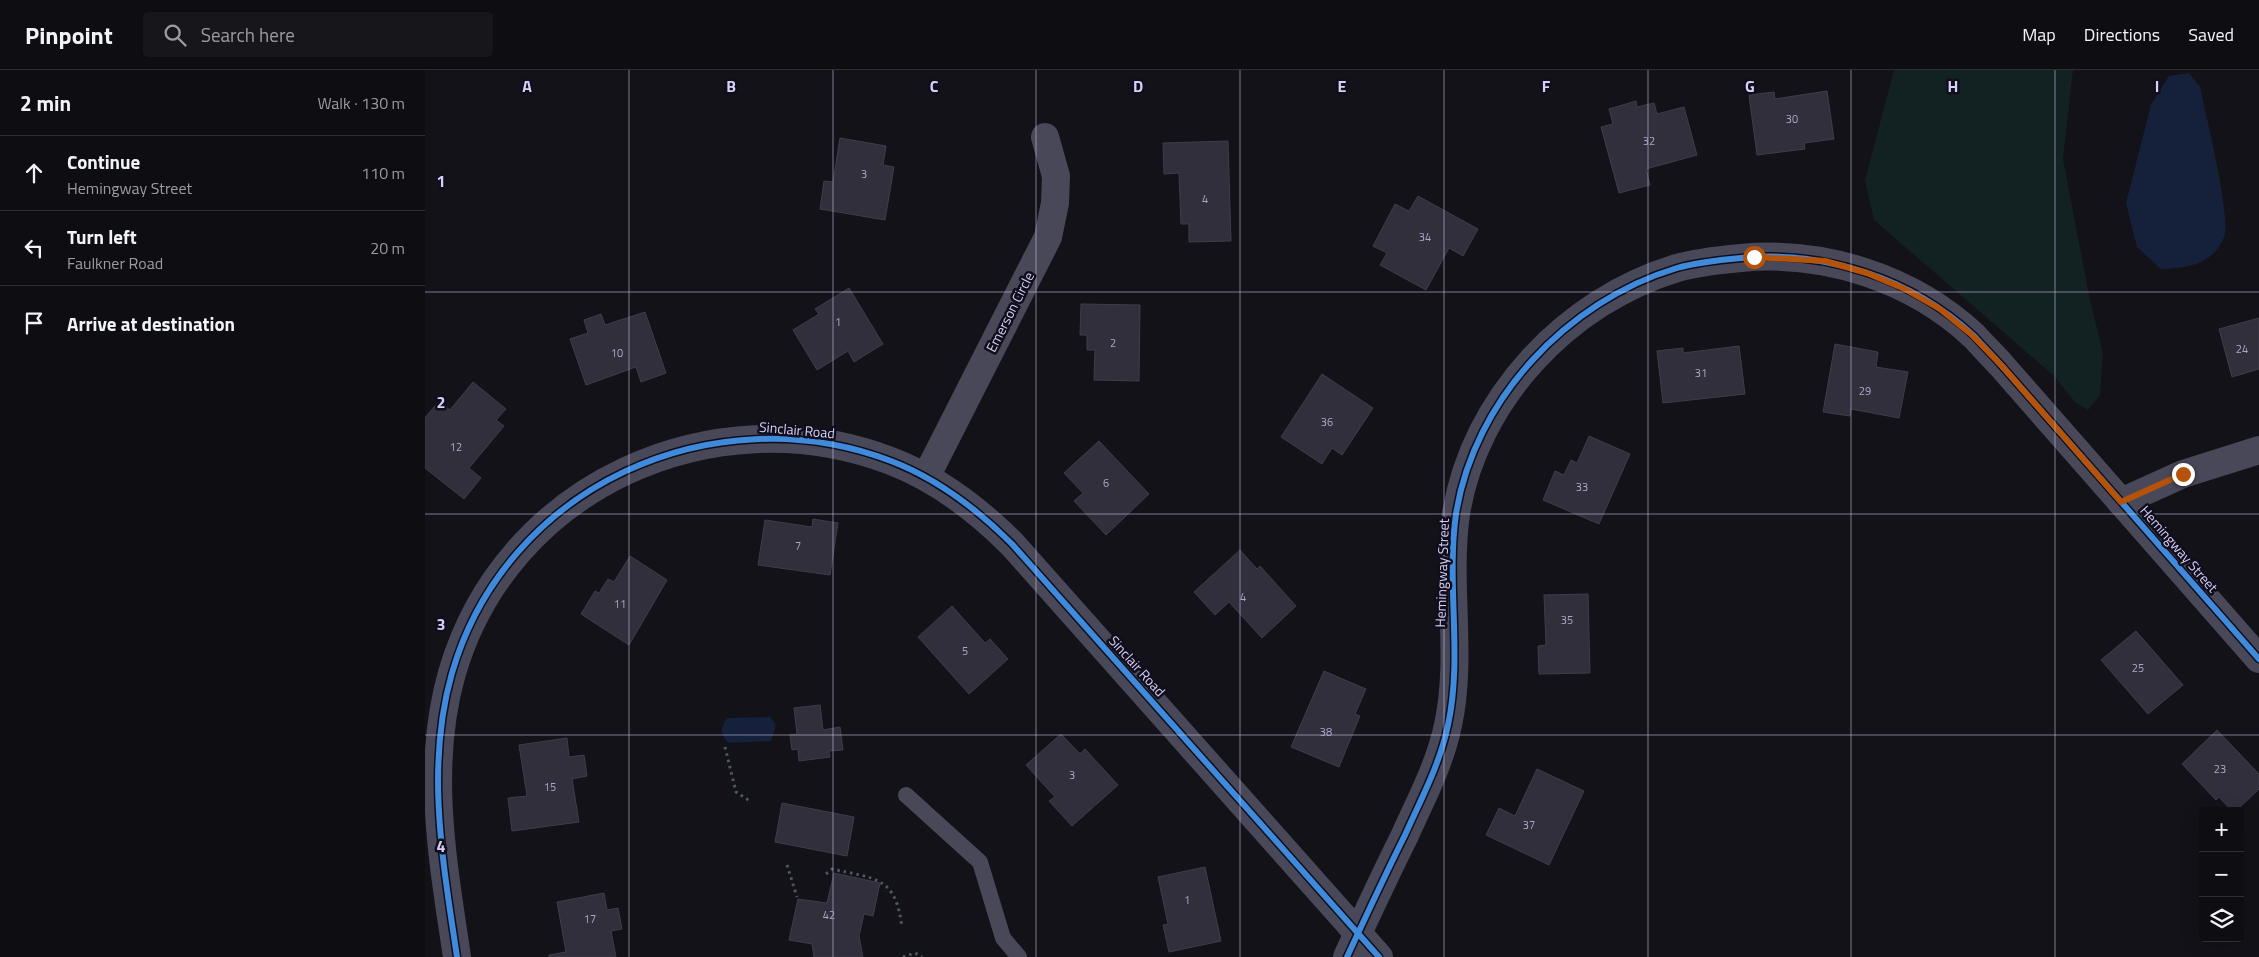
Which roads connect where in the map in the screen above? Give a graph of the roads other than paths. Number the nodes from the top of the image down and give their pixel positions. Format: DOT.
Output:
graph roads {
  1 [pos="1045,137"];
  2 [pos="2259,450"];
  3 [pos="925,477"];
  4 [pos="2121,502"];
  5 [pos="2259,659"];
  6 [pos="906,795"];
  7 [pos="1352,945"];
  8 [pos="457,957"];
  9 [pos="1019,957"];
  10 [pos="1379,957"];
  1 -- 3 [label="street, Emerson Circle"];
  2 -- 4 [label="street"];
  3 -- 7 [label="street, Sinclair Road"];
  3 -- 8 [label="street, Sinclair Road"];
  4 -- 5 [label="street, Hemingway Street"];
  4 -- 7 [label="street, Hemingway Street"];
  6 -- 9 [label="lane"];
  7 -- 10 [label="street, Sinclair Road"];
}
